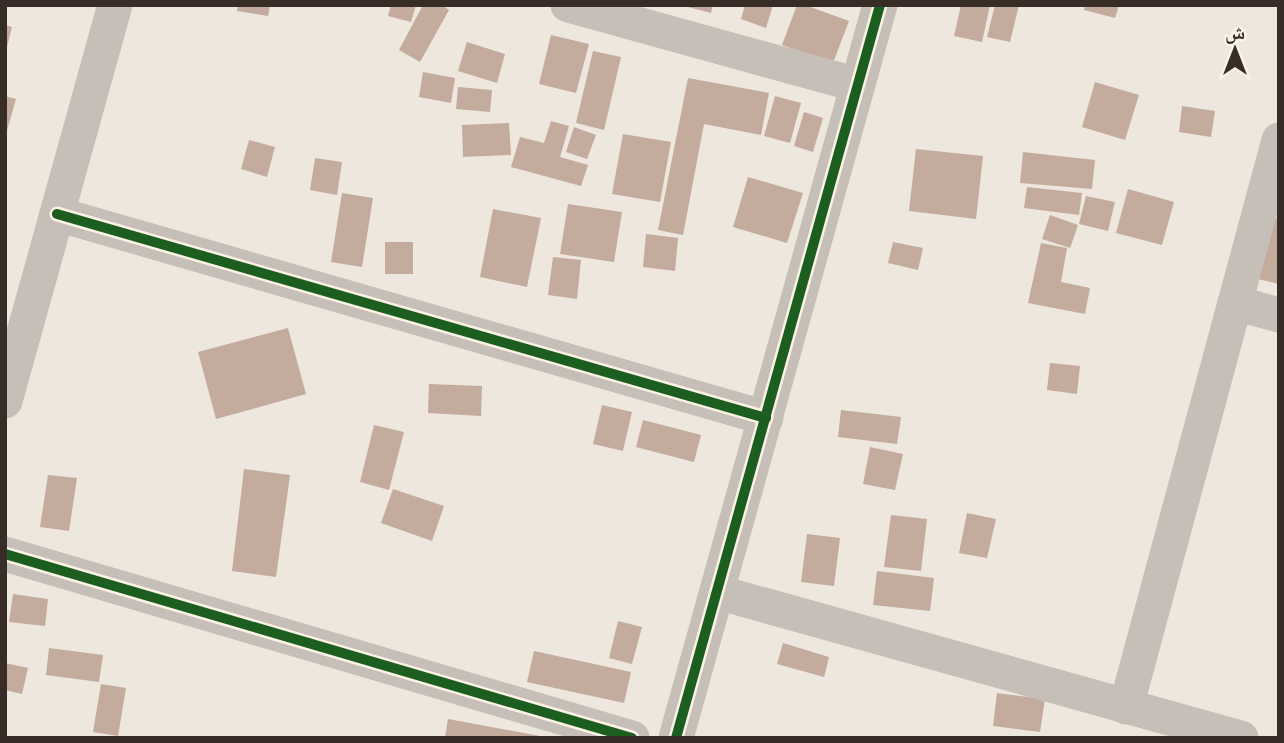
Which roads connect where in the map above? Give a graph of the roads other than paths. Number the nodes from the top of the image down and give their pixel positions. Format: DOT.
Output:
graph roads {
  1 [pos="115,5"];
  2 [pos="568,5"];
  3 [pos="880,5"];
  4 [pos="858,85"];
  5 [pos="1279,140"];
  6 [pos="57,214"];
  7 [pos="1235,303"];
  8 [pos="1279,315"];
  9 [pos="13,342"];
  10 [pos="5,401"];
  11 [pos="766,418"];
  12 [pos="5,554"];
  13 [pos="717,592"];
  14 [pos="1126,707"];
  15 [pos="632,738"];
  16 [pos="676,738"];
  17 [pos="1241,738"];
  1 -- 6 [label="street"];
  2 -- 4 [label="street"];
  3 -- 4 [label="street"];
  4 -- 11 [label="street"];
  5 -- 7 [label="street"];
  6 -- 9 [label="street"];
  6 -- 11 [label="street"];
  7 -- 8 [label="street"];
  7 -- 14 [label="street"];
  9 -- 10 [label="street"];
  11 -- 13 [label="street"];
  12 -- 15 [label="street"];
  13 -- 14 [label="street"];
  13 -- 16 [label="street"];
  14 -- 17 [label="street"];
}
